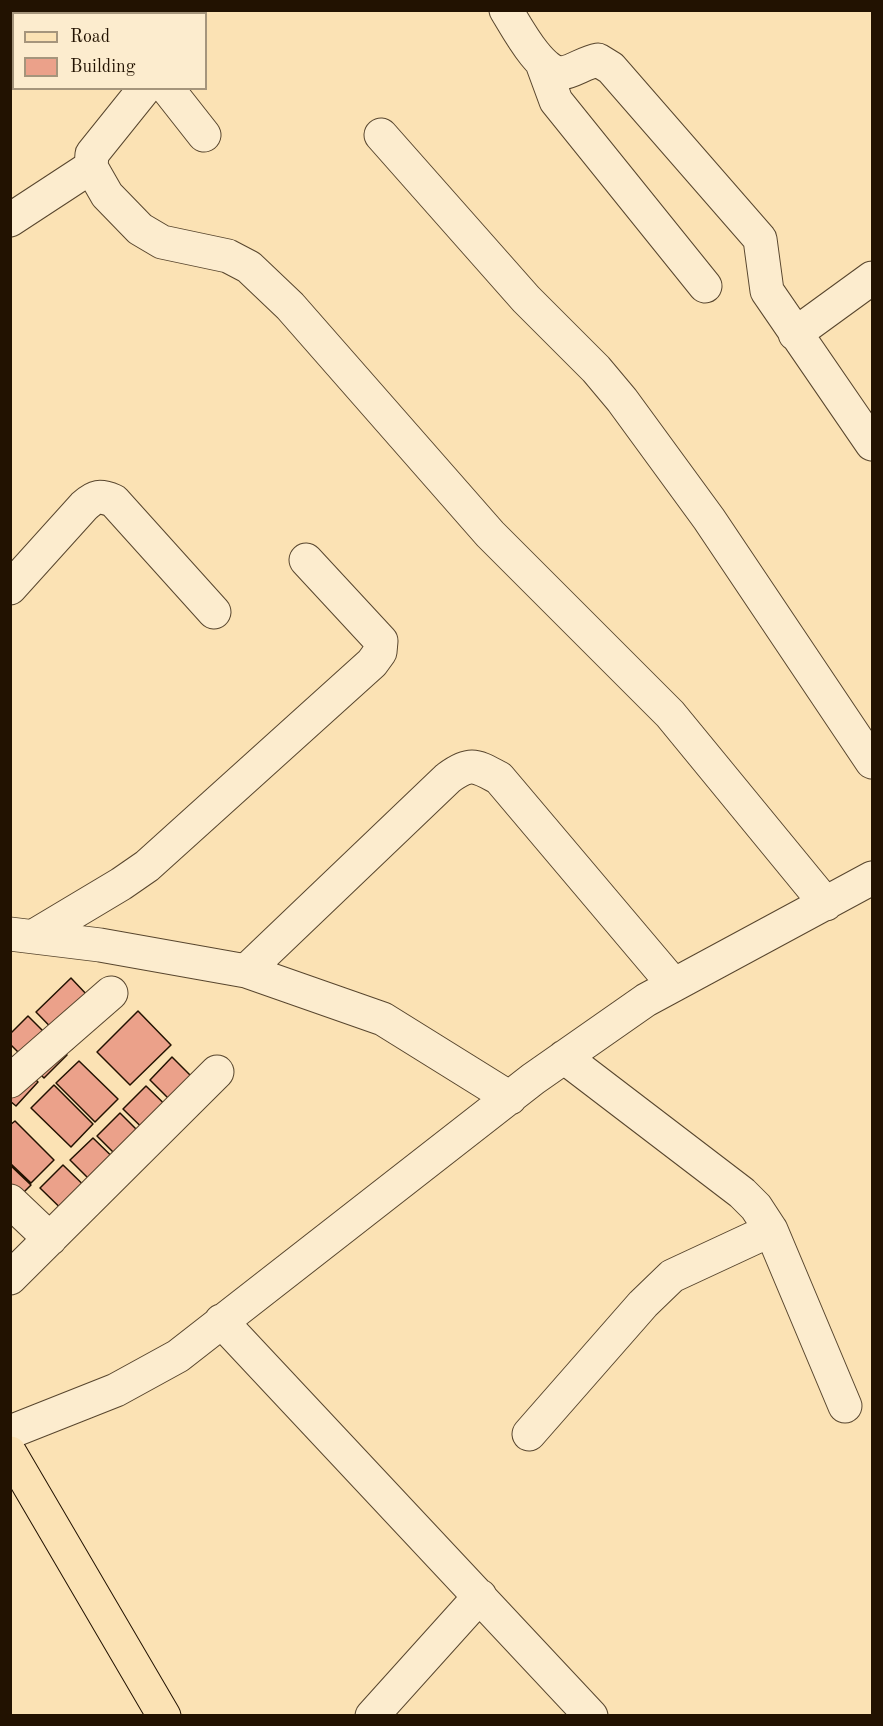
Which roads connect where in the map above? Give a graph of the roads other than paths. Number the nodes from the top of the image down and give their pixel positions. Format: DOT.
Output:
graph roads {
  1 [pos="506,10"];
  2 [pos="542,63"];
  3 [pos="143,90"];
  4 [pos="169,90"];
  5 [pos="204,135"];
  6 [pos="381,135"];
  7 [pos="91,167"];
  8 [pos="10,220"];
  9 [pos="873,278"];
  10 [pos="705,286"];
  11 [pos="795,334"];
  12 [pos="869,430"];
  13 [pos="306,560"];
  14 [pos="10,588"];
  15 [pos="214,612"];
  16 [pos="873,762"];
  17 [pos="870,885"];
  18 [pos="826,904"];
  19 [pos="22,935"];
  20 [pos="246,971"];
  21 [pos="675,985"];
  22 [pos="111,993"];
  23 [pos="564,1057"];
  24 [pos="217,1072"];
  25 [pos="10,1081"];
  26 [pos="510,1098"];
  27 [pos="10,1201"];
  28 [pos="771,1230"];
  29 [pos="50,1239"];
  30 [pos="10,1278"];
  31 [pos="221,1321"];
  32 [pos="845,1406"];
  33 [pos="10,1432"];
  34 [pos="530,1434"];
  35 [pos="10,1453"];
  36 [pos="480,1596"];
  37 [pos="164,1716"];
  38 [pos="372,1716"];
  39 [pos="591,1716"];
  1 -- 2 [label="street"];
  2 -- 10 [label="street"];
  2 -- 11 [label="street"];
  3 -- 7 [label="street"];
  4 -- 5 [label="street"];
  6 -- 16 [label="street"];
  7 -- 8 [label="street"];
  7 -- 18 [label="street"];
  9 -- 11 [label="street"];
  11 -- 12 [label="street"];
  13 -- 19 [label="street"];
  14 -- 15 [label="street"];
  17 -- 18 [label="street"];
  18 -- 21 [label="street"];
  19 -- 20 [label="street"];
  20 -- 21 [label="street"];
  20 -- 26 [label="street"];
  21 -- 23 [label="street"];
  22 -- 25 [label="street"];
  23 -- 26 [label="street"];
  23 -- 28 [label="street"];
  24 -- 29 [label="street"];
  26 -- 31 [label="street"];
  27 -- 29 [label="street"];
  28 -- 32 [label="street"];
  28 -- 34 [label="street"];
  29 -- 30 [label="street"];
  31 -- 33 [label="street"];
  31 -- 36 [label="street"];
  35 -- 37 [label="main road"];
  36 -- 38 [label="street"];
  36 -- 39 [label="street"];
}
